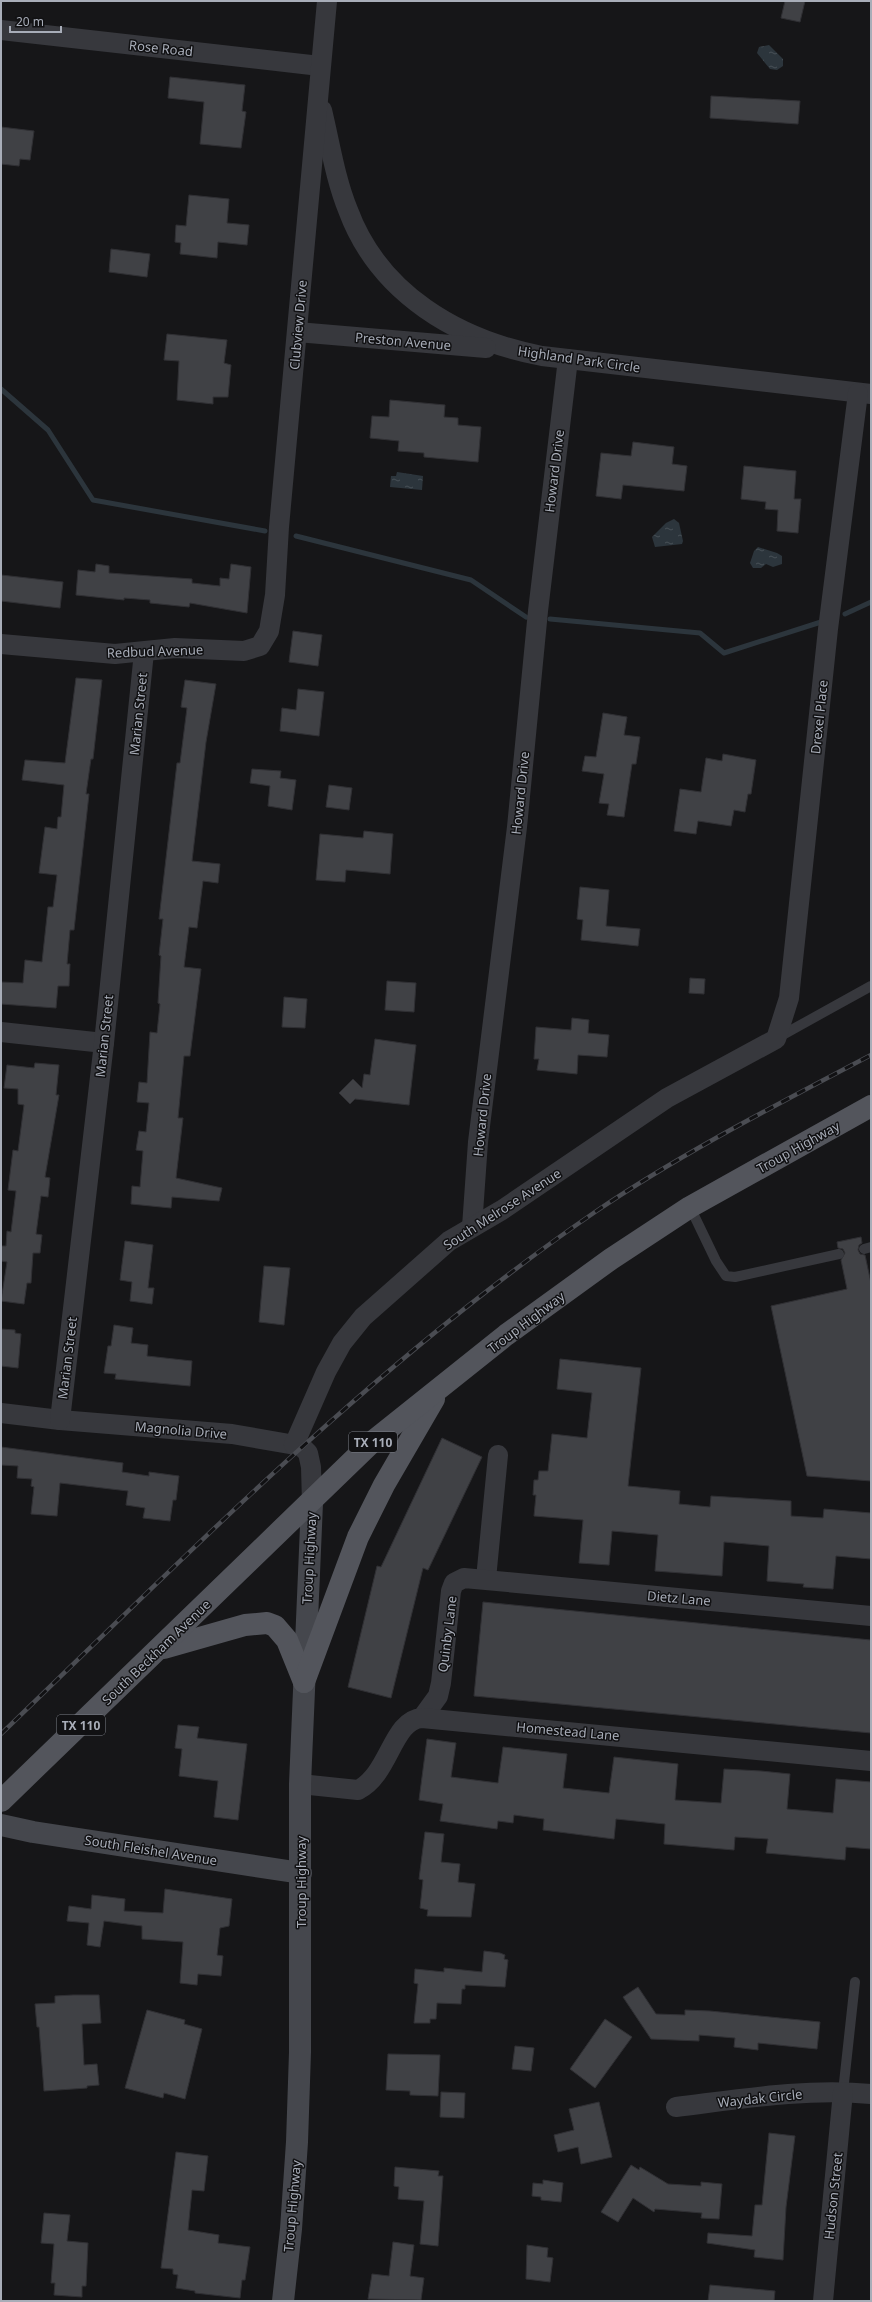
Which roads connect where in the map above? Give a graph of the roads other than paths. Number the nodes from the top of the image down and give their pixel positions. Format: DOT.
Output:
graph roads {
  1 [pos="328,3"];
  2 [pos="1,30"];
  3 [pos="320,66"];
  4 [pos="318,92"];
  5 [pos="297,332"];
  6 [pos="510,350"];
  7 [pos="568,359"];
  8 [pos="865,394"];
  9 [pos="1,644"];
  10 [pos="260,646"];
  11 [pos="144,652"];
  12 [pos="871,986"];
  13 [pos="1,1032"];
  14 [pos="776,1039"];
  15 [pos="104,1043"];
  16 [pos="871,1106"];
  17 [pos="690,1207"];
  18 [pos="472,1227"];
  19 [pos="840,1254"];
  20 [pos="440,1388"];
  21 [pos="1,1413"];
  22 [pos="60,1420"];
  23 [pos="294,1444"];
  24 [pos="498,1456"];
  25 [pos="312,1503"];
  26 [pos="486,1579"];
  27 [pos="871,1616"];
  28 [pos="161,1648"];
  29 [pos="304,1682"];
  30 [pos="422,1718"];
  31 [pos="871,1761"];
  32 [pos="300,1784"];
  33 [pos="1,1801"];
  34 [pos="1,1824"];
  35 [pos="301,1872"];
  36 [pos="855,1982"];
  37 [pos="843,2092"];
  38 [pos="871,2094"];
  39 [pos="676,2107"];
  40 [pos="283,2301"];
  41 [pos="823,2301"];
  1 -- 3 [label="street, Clubview Drive"];
  2 -- 3 [label="street, Rose Road"];
  3 -- 4 [label="street, Clubview Drive"];
  4 -- 5 [label="street, Clubview Drive"];
  4 -- 6 [label="street, Highland Park Circle"];
  5 -- 6 [label="street, Preston Avenue"];
  5 -- 10 [label="street, Clubview Drive"];
  6 -- 7 [label="street, Highland Park Circle"];
  7 -- 8 [label="street, Highland Park Circle"];
  7 -- 18 [label="street, Howard Drive"];
  8 -- 14 [label="street, Drexel Place"];
  9 -- 11 [label="street, Redbud Avenue"];
  10 -- 11 [label="street, Redbud Avenue"];
  11 -- 15 [label="street, Marian Street"];
  12 -- 14 [label="lane"];
  13 -- 15 [label="street"];
  14 -- 18 [label="street, South Melrose Avenue"];
  15 -- 22 [label="street, Marian Street"];
  16 -- 17 [label="main road, Troup Highway"];
  17 -- 19 [label="lane"];
  17 -- 20 [label="main road, Troup Highway"];
  18 -- 23 [label="street, South Melrose Avenue"];
  20 -- 25 [label="main road, Troup Highway / TX 110"];
  20 -- 29 [label="main road"];
  21 -- 22 [label="street, Magnolia Drive"];
  22 -- 23 [label="street, Magnolia Drive"];
  23 -- 25 [label="street, Magnolia Drive"];
  24 -- 26 [label="street"];
  25 -- 28 [label="main road, South Beckham Avenue / TX 110"];
  25 -- 29 [label="main road, Troup Highway"];
  26 -- 27 [label="street, Dietz Lane"];
  26 -- 30 [label="street, Quinby Lane"];
  28 -- 29 [label="main road"];
  28 -- 33 [label="main road, South Beckham Avenue / TX 110"];
  29 -- 32 [label="main road, Troup Highway"];
  30 -- 31 [label="street, Homestead Lane"];
  30 -- 32 [label="street, Homestead Lane"];
  32 -- 35 [label="main road, Troup Highway"];
  34 -- 35 [label="main road, South Fleishel Avenue"];
  35 -- 40 [label="main road, Troup Highway"];
  36 -- 37 [label="lane"];
  37 -- 38 [label="street, Waydak Circle"];
  37 -- 39 [label="street, Waydak Circle"];
  37 -- 41 [label="street, Hudson Street"];
}
